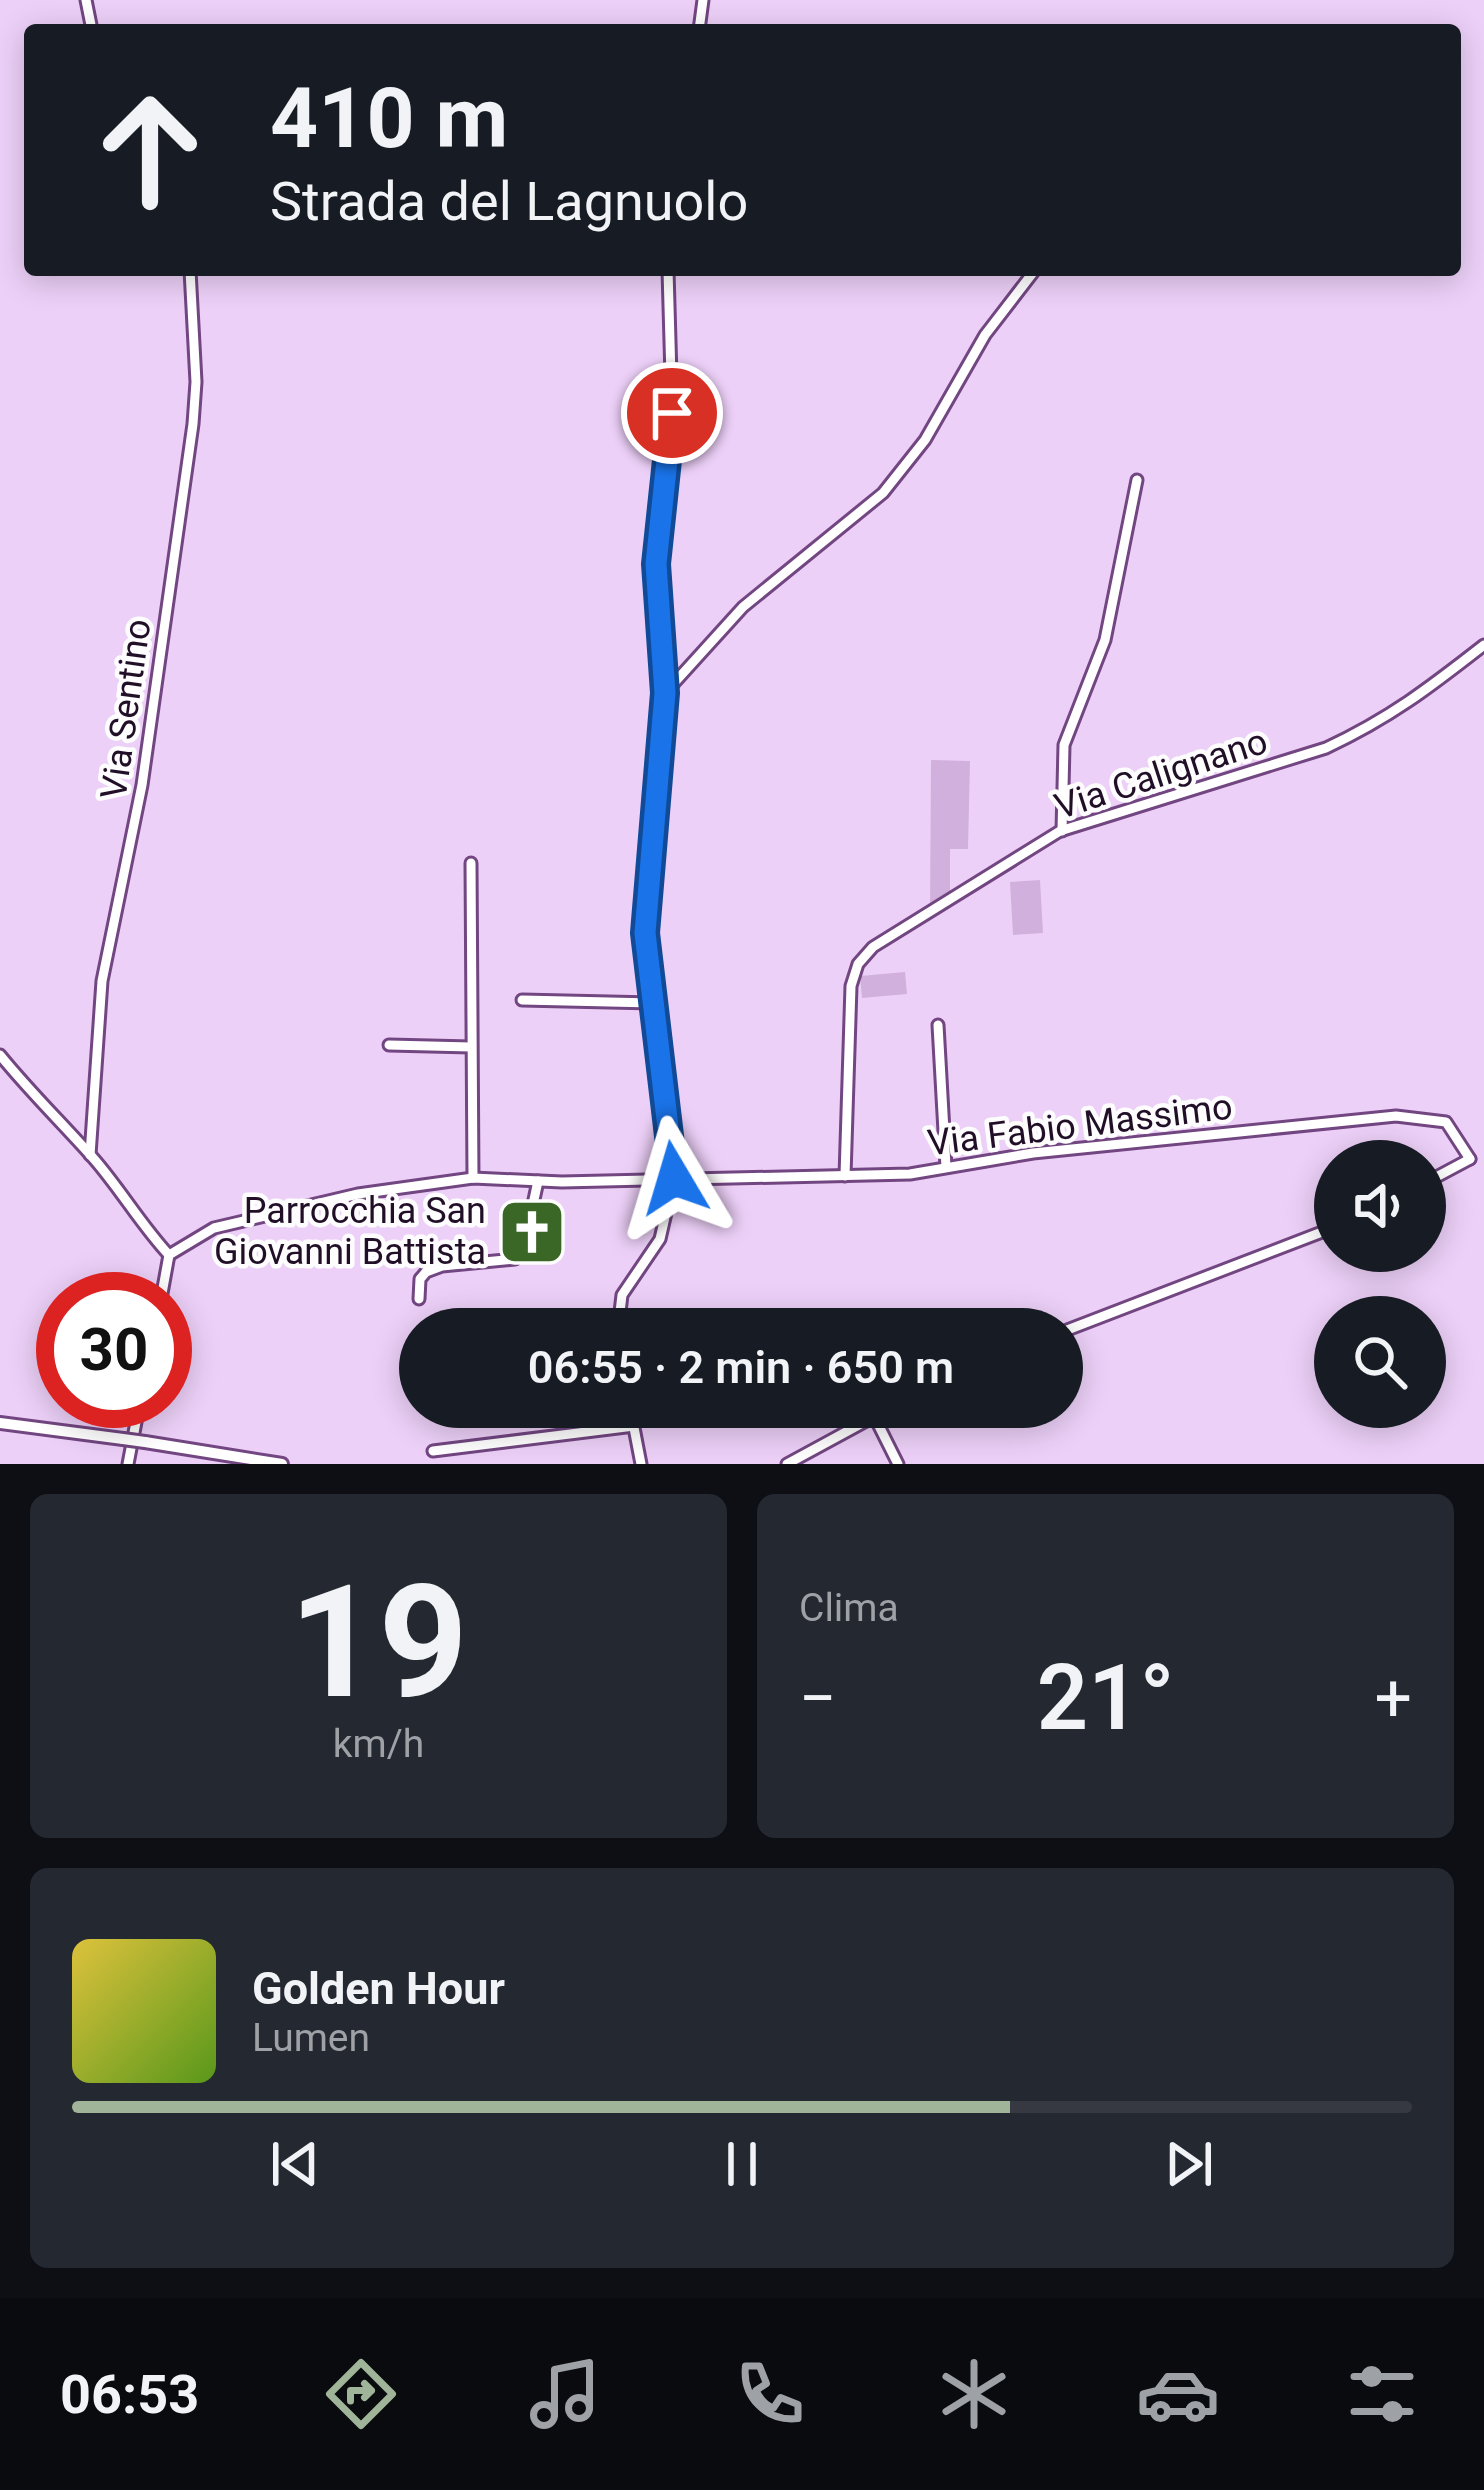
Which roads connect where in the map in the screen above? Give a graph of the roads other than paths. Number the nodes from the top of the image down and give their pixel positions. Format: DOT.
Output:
graph roads {
  1 [pos="190,276"];
  2 [pos="668,276"];
  3 [pos="1030,276"];
  4 [pos="1137,480"];
  5 [pos="1484,645"];
  6 [pos="665,693"];
  7 [pos="1062,831"];
  8 [pos="471,863"];
  9 [pos="522,1000"];
  10 [pos="652,1003"];
  11 [pos="938,1025"];
  12 [pos="389,1045"];
  13 [pos="471,1048"];
  14 [pos="0,1055"];
  15 [pos="91,1155"];
  16 [pos="1470,1159"];
  17 [pos="1484,1160"];
  18 [pos="946,1167"];
  19 [pos="1446,1172"];
  20 [pos="845,1176"];
  21 [pos="473,1178"];
  22 [pos="674,1178"];
  23 [pos="538,1181"];
  24 [pos="1314,1235"];
  25 [pos="170,1255"];
  26 [pos="167,1272"];
  27 [pos="419,1300"];
  28 [pos="620,1308"];
  29 [pos="1083,1324"];
  30 [pos="0,1423"];
  31 [pos="135,1428"];
  32 [pos="617,1428"];
  33 [pos="634,1428"];
  34 [pos="855,1428"];
  35 [pos="880,1428"];
  36 [pos="433,1450"];
  37 [pos="802,1461"];
  38 [pos="128,1464"];
  39 [pos="281,1464"];
  40 [pos="641,1464"];
  41 [pos="787,1464"];
  42 [pos="898,1464"];
  1 -- 15 [label="street, Via Sentino"];
  2 -- 6 [label="street"];
  3 -- 6 [label="street"];
  4 -- 7 [label="street"];
  5 -- 7 [label="street, Via Calignano"];
  6 -- 10 [label="street"];
  7 -- 20 [label="street, Via Calignano"];
  8 -- 13 [label="street"];
  9 -- 10 [label="street"];
  10 -- 22 [label="street"];
  11 -- 18 [label="street"];
  12 -- 13 [label="street"];
  13 -- 21 [label="street"];
  14 -- 15 [label="street"];
  15 -- 25 [label="street"];
  16 -- 17 [label="street"];
  16 -- 18 [label="street, Via Fabio Massimo"];
  16 -- 19 [label="street"];
  18 -- 20 [label="street, Via Fabio Massimo"];
  20 -- 22 [label="street, Via Fabio Massimo"];
  21 -- 23 [label="street, Via Fabio Massimo"];
  21 -- 25 [label="street, Via Fabio Massimo"];
  22 -- 23 [label="street, Via Fabio Massimo"];
  22 -- 28 [label="street"];
  23 -- 27 [label="street"];
  24 -- 29 [label="street"];
  25 -- 26 [label="street"];
  30 -- 39 [label="main road, bridge"];
  31 -- 38 [label="street"];
  32 -- 36 [label="street"];
  33 -- 40 [label="street"];
  34 -- 37 [label="street"];
  35 -- 42 [label="street"];
  37 -- 41 [label="street"];
}
